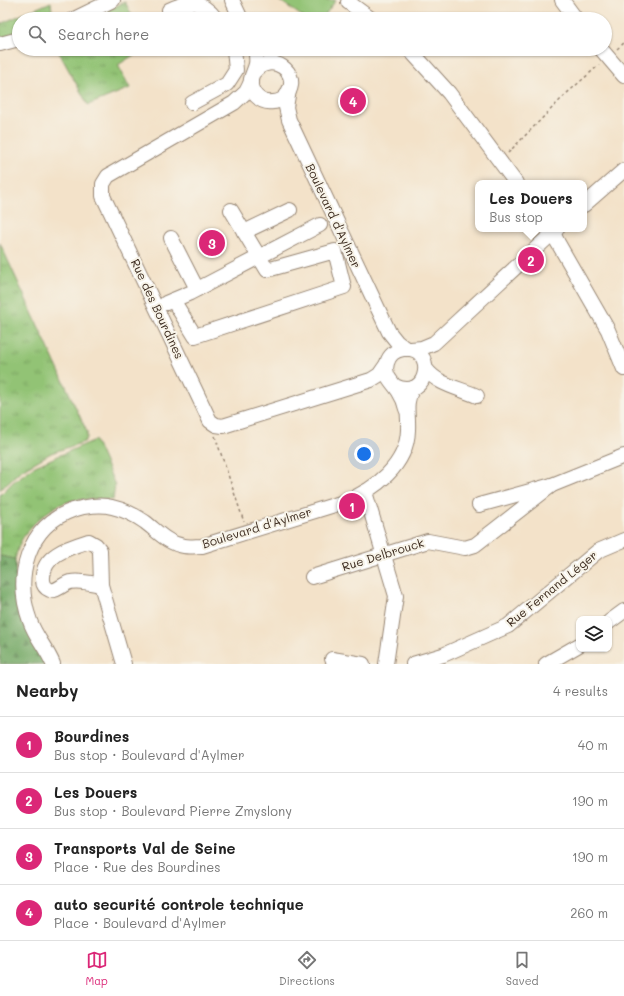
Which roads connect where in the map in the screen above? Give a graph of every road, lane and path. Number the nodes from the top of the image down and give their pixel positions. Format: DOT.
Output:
graph roads {
  1 [pos="113,0"];
  2 [pos="232,0"];
  3 [pos="562,0"];
  4 [pos="349,1"];
  5 [pos="169,10"];
  6 [pos="88,12"];
  7 [pos="211,12"];
  8 [pos="238,12"];
  9 [pos="362,12"];
  10 [pos="571,12"];
  11 [pos="12,41"];
  12 [pos="624,43"];
  13 [pos="0,44"];
  14 [pos="612,49"];
  15 [pos="235,56"];
  16 [pos="256,56"];
  17 [pos="262,56"];
  18 [pos="415,56"];
  19 [pos="601,56"];
  20 [pos="607,56"];
  21 [pos="272,63"];
  22 [pos="624,76"];
  23 [pos="253,77"];
  24 [pos="289,90"];
  25 [pos="265,101"];
  26 [pos="192,103"];
  27 [pos="234,103"];
  28 [pos="289,120"];
  29 [pos="500,161"];
  30 [pos="624,170"];
  31 [pos="514,180"];
  32 [pos="587,202"];
  33 [pos="231,210"];
  34 [pos="290,210"];
  35 [pos="320,225"];
  36 [pos="244,232"];
  37 [pos="552,232"];
  38 [pos="555,232"];
  39 [pos="171,238"];
  40 [pos="340,247"];
  41 [pos="259,257"];
  42 [pos="197,289"];
  43 [pos="174,300"];
  44 [pos="156,308"];
  45 [pos="389,332"];
  46 [pos="434,343"];
  47 [pos="408,349"];
  48 [pos="388,361"];
  49 [pos="425,365"];
  50 [pos="624,369"];
  51 [pos="372,380"];
  52 [pos="443,383"];
  53 [pos="394,385"];
  54 [pos="417,385"];
  55 [pos="477,396"];
  56 [pos="406,409"];
  57 [pos="210,421"];
  58 [pos="624,456"];
  59 [pos="552,485"];
  60 [pos="365,492"];
  61 [pos="479,506"];
  62 [pos="248,533"];
  63 [pos="624,540"];
  64 [pos="384,554"];
  65 [pos="312,577"];
  66 [pos="101,585"];
  67 [pos="624,611"];
  68 [pos="612,620"];
  69 [pos="576,647"];
  70 [pos="332,659"];
  71 [pos="53,664"];
  72 [pos="124,664"];
  73 [pos="363,664"];
  74 [pos="386,664"];
  75 [pos="413,664"];
  76 [pos="546,664"];
  1 -- 6 [label="street"];
  2 -- 8 [label="street"];
  3 -- 10 [label="street"];
  4 -- 9 [label="street"];
  5 -- 7 [label="street"];
  11 -- 13 [label="street"];
  12 -- 14 [label="path"];
  15 -- 26 [label="street"];
  16 -- 23 [label="street"];
  17 -- 21 [label="street"];
  18 -- 29 [label="street"];
  19 -- 29 [label="path"];
  20 -- 22 [label="street"];
  21 -- 23 [label="street"];
  21 -- 24 [label="street"];
  23 -- 25 [label="street"];
  23 -- 27 [label="street, Rue des Bourdines"];
  24 -- 25 [label="street"];
  24 -- 28 [label="street, Boulevard d'Aylmer"];
  25 -- 27 [label="street, Rue des Bourdines"];
  25 -- 28 [label="street, Boulevard d'Aylmer"];
  27 -- 44 [label="street, Rue des Bourdines"];
  28 -- 40 [label="street, Boulevard d'Aylmer"];
  29 -- 31 [label="street"];
  30 -- 32 [label="street"];
  33 -- 36 [label="street"];
  34 -- 36 [label="street"];
  35 -- 41 [label="street"];
  36 -- 41 [label="street"];
  37 -- 46 [label="street"];
  38 -- 50 [label="street"];
  39 -- 42 [label="street"];
  40 -- 41 [label="street"];
  40 -- 43 [label="street"];
  40 -- 45 [label="street, Boulevard d'Aylmer"];
  41 -- 42 [label="street"];
  42 -- 43 [label="street"];
  43 -- 44 [label="street"];
  44 -- 57 [label="street, Rue des Bourdines"];
  45 -- 47 [label="street, Boulevard d'Aylmer"];
  45 -- 48 [label="street, Boulevard d'Aylmer"];
  46 -- 47 [label="street"];
  46 -- 49 [label="street"];
  47 -- 48 [label="street"];
  47 -- 49 [label="street"];
  48 -- 51 [label="street"];
  48 -- 53 [label="street"];
  49 -- 52 [label="street"];
  49 -- 54 [label="street"];
  51 -- 53 [label="street"];
  51 -- 57 [label="street"];
  52 -- 54 [label="street"];
  52 -- 55 [label="street"];
  53 -- 54 [label="street"];
  53 -- 56 [label="street, Boulevard d'Aylmer"];
  54 -- 56 [label="street, Boulevard d'Aylmer"];
  56 -- 60 [label="street, Boulevard d'Aylmer"];
  57 -- 62 [label="path"];
  58 -- 59 [label="street"];
  59 -- 61 [label="street"];
  59 -- 64 [label="street, Rue Delbrouck"];
  60 -- 62 [label="street, Boulevard d'Aylmer"];
  60 -- 64 [label="street"];
  62 -- 71 [label="street, Boulevard d'Aylmer"];
  63 -- 75 [label="street, Rue Fernand Léger"];
  64 -- 65 [label="street, Rue Delbrouck"];
  64 -- 74 [label="street"];
  66 -- 66 [label="street"];
  66 -- 72 [label="street"];
  67 -- 68 [label="street"];
  69 -- 76 [label="street"];
  70 -- 73 [label="street"];
}
